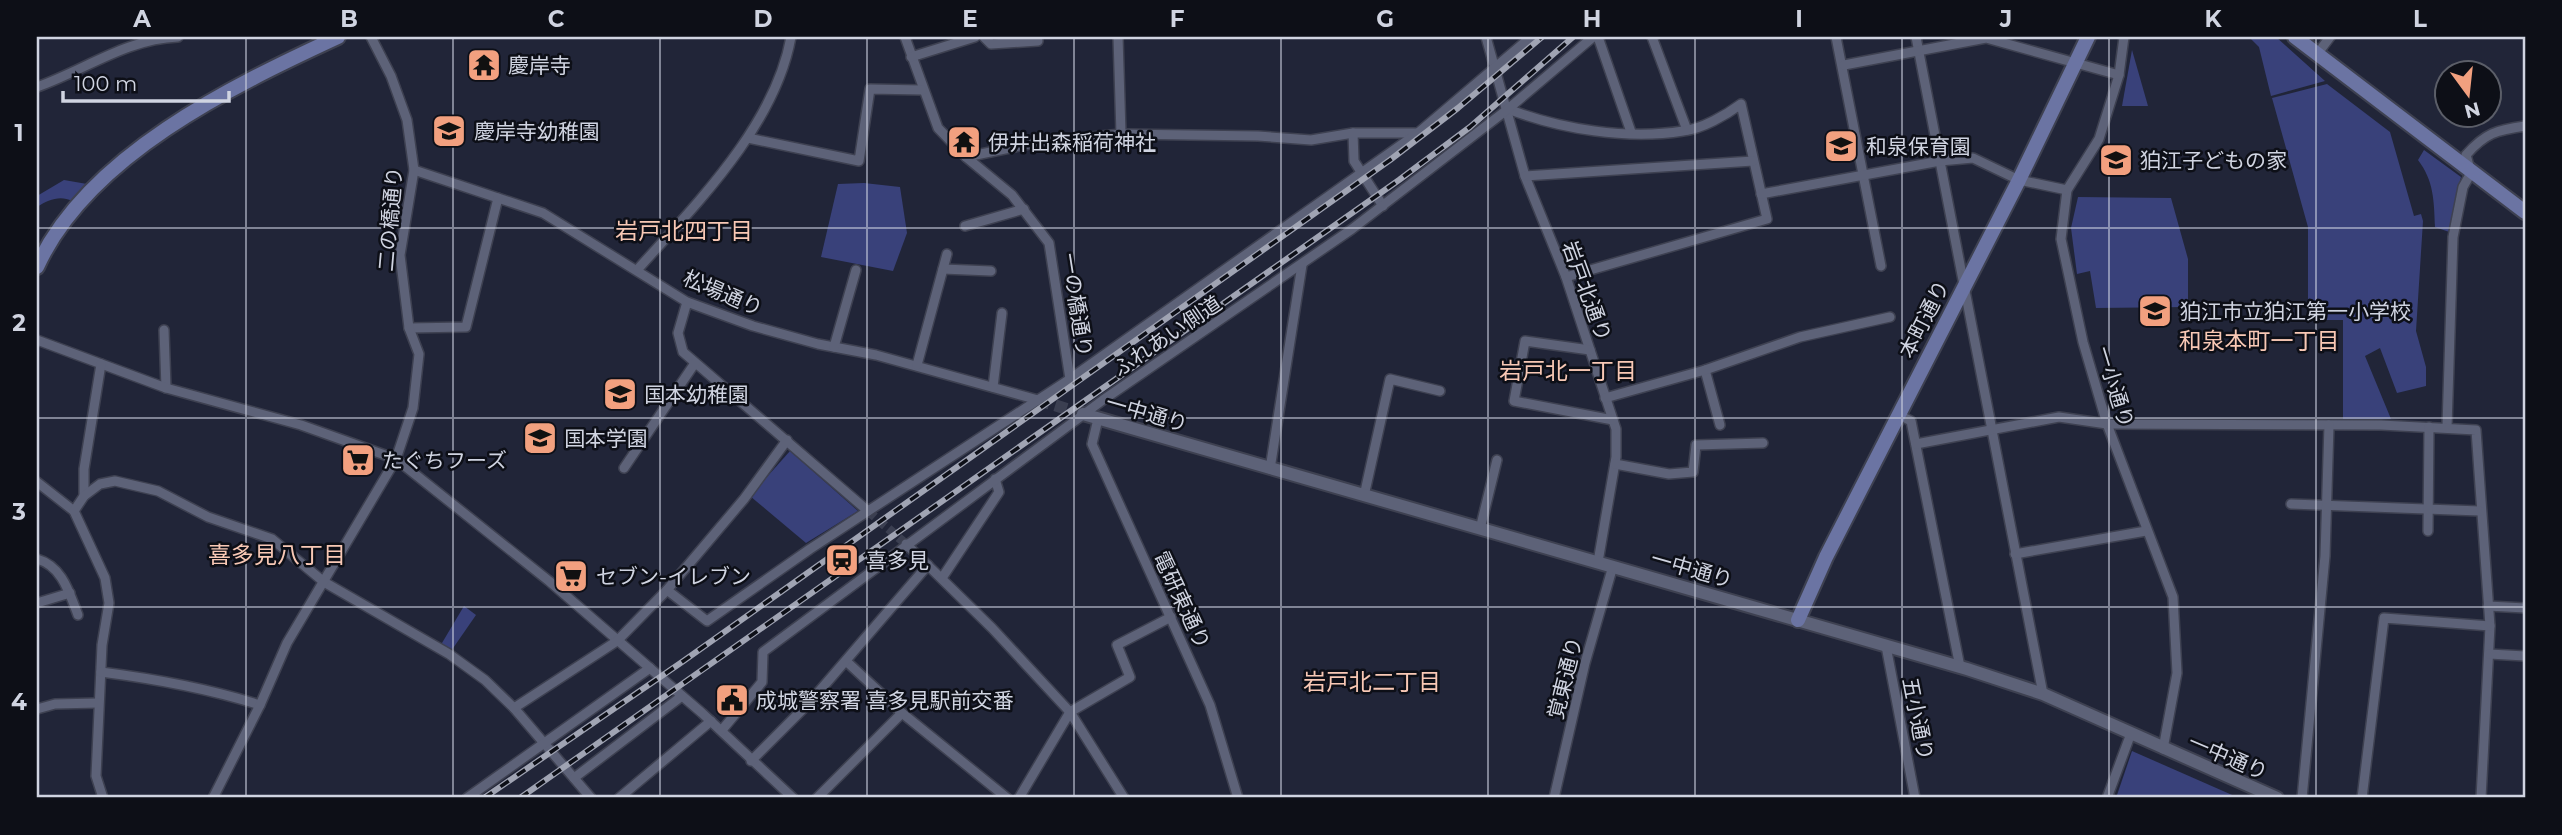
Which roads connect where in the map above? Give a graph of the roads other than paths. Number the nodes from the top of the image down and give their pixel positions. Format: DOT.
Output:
graph roads {
  1 [pos="178,37"];
  2 [pos="338,37"];
  3 [pos="371,37"];
  4 [pos="791,37"];
  5 [pos="905,37"];
  6 [pos="975,37"];
  7 [pos="984,37"];
  8 [pos="1118,37"];
  9 [pos="1486,37"];
  10 [pos="1531,37"];
  11 [pos="1596,37"];
  12 [pos="1653,37"];
  13 [pos="1836,37"];
  14 [pos="1916,37"];
  15 [pos="2088,37"];
  16 [pos="2124,37"];
  17 [pos="2295,37"];
  18 [pos="2330,37"];
  19 [pos="133,40"];
  20 [pos="1038,41"];
  21 [pos="1919,52"];
  22 [pos="2318,53"];
  23 [pos="911,57"];
  24 [pos="2076,62"];
  25 [pos="1844,65"];
  26 [pos="1495,69"];
  27 [pos="2119,75"];
  28 [pos="37,87"];
  29 [pos="922,90"];
  30 [pos="1508,109"];
  31 [pos="2525,126"];
  32 [pos="1687,130"];
  33 [pos="1631,132"];
  34 [pos="1353,133"];
  35 [pos="1418,133"];
  36 [pos="1121,134"];
  37 [pos="748,138"];
  38 [pos="965,157"];
  39 [pos="1752,161"];
  40 [pos="1940,161"];
  41 [pos="414,170"];
  42 [pos="1361,173"];
  43 [pos="2471,173"];
  44 [pos="1525,176"];
  45 [pos="1864,177"];
  46 [pos="2019,180"];
  47 [pos="2067,190"];
  48 [pos="1760,194"];
  49 [pos="498,198"];
  50 [pos="1383,206"];
  51 [pos="1024,209"];
  52 [pos="2525,212"];
  53 [pos="965,226"];
  54 [pos="947,254"];
  55 [pos="1302,265"];
  56 [pos="1881,266"];
  57 [pos="37,267"];
  58 [pos="638,269"];
  59 [pos="856,270"];
  60 [pos="943,270"];
  61 [pos="990,271"];
  62 [pos="1566,277"];
  63 [pos="1963,290"];
  64 [pos="687,302"];
  65 [pos="1002,313"];
  66 [pos="1890,317"];
  67 [pos="409,328"];
  68 [pos="164,330"];
  69 [pos="37,340"];
  70 [pos="834,347"];
  71 [pos="1590,350"];
  72 [pos="695,363"];
  73 [pos="101,365"];
  74 [pos="917,365"];
  75 [pos="1705,370"];
  76 [pos="1070,379"];
  77 [pos="993,387"];
  78 [pos="166,388"];
  79 [pos="1440,391"];
  80 [pos="1605,398"];
  81 [pos="1038,400"];
  82 [pos="1083,414"];
  83 [pos="1899,415"];
  84 [pos="1098,419"];
  85 [pos="1613,420"];
  86 [pos="1720,425"];
  87 [pos="2107,425"];
  88 [pos="2329,425"];
  89 [pos="2429,427"];
  90 [pos="2447,427"];
  91 [pos="1992,429"];
  92 [pos="787,440"];
  93 [pos="1763,443"];
  94 [pos="1916,444"];
  95 [pos="396,459"];
  96 [pos="1497,460"];
  97 [pos="1615,464"];
  98 [pos="624,468"];
  99 [pos="1270,469"];
  100 [pos="995,479"];
  101 [pos="37,482"];
  102 [pos="84,496"];
  103 [pos="1364,496"];
  104 [pos="2291,505"];
  105 [pos="2329,506"];
  106 [pos="2429,509"];
  107 [pos="74,511"];
  108 [pos="868,511"];
  109 [pos="2480,511"];
  110 [pos="1480,529"];
  111 [pos="2146,531"];
  112 [pos="2428,531"];
  113 [pos="906,544"];
  114 [pos="2015,554"];
  115 [pos="37,559"];
  116 [pos="1598,562"];
  117 [pos="928,565"];
  118 [pos="1613,566"];
  119 [pos="942,578"];
  120 [pos="324,582"];
  121 [pos="667,590"];
  122 [pos="70,593"];
  123 [pos="37,603"];
  124 [pos="2488,606"];
  125 [pos="2525,608"];
  126 [pos="78,615"];
  127 [pos="1171,617"];
  128 [pos="1798,620"];
  129 [pos="2490,626"];
  130 [pos="617,640"];
  131 [pos="1886,646"];
  132 [pos="2489,654"];
  133 [pos="2525,656"];
  134 [pos="846,661"];
  135 [pos="1960,667"];
  136 [pos="650,668"];
  137 [pos="101,672"];
  138 [pos="2043,694"];
  139 [pos="682,696"];
  140 [pos="98,703"];
  141 [pos="260,705"];
  142 [pos="514,708"];
  143 [pos="37,709"];
  144 [pos="1070,712"];
  145 [pos="902,713"];
  146 [pos="711,721"];
  147 [pos="722,730"];
  148 [pos="2130,736"];
  149 [pos="545,743"];
  150 [pos="2162,750"];
  151 [pos="751,761"];
  152 [pos="574,778"];
  153 [pos="1118,789"];
  154 [pos="588,795"];
  155 [pos="103,798"];
  156 [pos="213,798"];
  157 [pos="467,798"];
  158 [pos="577,798"];
  159 [pos="619,798"];
  160 [pos="793,798"];
  161 [pos="817,798"];
  162 [pos="1007,798"];
  163 [pos="1019,798"];
  164 [pos="1109,798"];
  165 [pos="1124,798"];
  166 [pos="1238,798"];
  167 [pos="1554,798"];
  168 [pos="1915,798"];
  169 [pos="2107,798"];
  170 [pos="2277,798"];
  171 [pos="2302,798"];
  172 [pos="2362,798"];
  173 [pos="2481,798"];
  1 -- 19 [label="street"];
  2 -- 57 [label="main road"];
  3 -- 41 [label="street, 二の橋通り"];
  4 -- 37 [label="street"];
  5 -- 23 [label="street, 一の橋通り"];
  6 -- 23 [label="street"];
  7 -- 20 [label="street"];
  8 -- 36 [label="street"];
  9 -- 26 [label="street, 岩戸北通り"];
  10 -- 26 [label="street, ふれあい側道"];
  11 -- 30 [label="street, ふれあい側道"];
  11 -- 33 [label="street"];
  12 -- 32 [label="street"];
  13 -- 25 [label="street"];
  14 -- 21 [label="street"];
  15 -- 24 [label="main road, 本町通り"];
  16 -- 27 [label="street, 一小通り"];
  17 -- 22 [label="main road"];
  18 -- 22 [label="street"];
  19 -- 28 [label="street"];
  21 -- 24 [label="street"];
  21 -- 25 [label="street"];
  21 -- 40 [label="street"];
  22 -- 43 [label="main road"];
  23 -- 29 [label="street, 一の橋通り"];
  24 -- 27 [label="street"];
  24 -- 46 [label="main road, 本町通り"];
  25 -- 45 [label="street"];
  26 -- 30 [label="street, 岩戸北通り"];
  26 -- 35 [label="street, ふれあい側道"];
  27 -- 47 [label="street, 一小通り"];
  29 -- 37 [label="street"];
  29 -- 38 [label="street, 一の橋通り"];
  30 -- 33 [label="street"];
  30 -- 44 [label="street, 岩戸北通り"];
  30 -- 50 [label="street, ふれあい側道"];
  31 -- 43 [label="street"];
  32 -- 33 [label="street"];
  32 -- 39 [label="street"];
  34 -- 35 [label="street"];
  34 -- 36 [label="street"];
  34 -- 42 [label="street"];
  35 -- 42 [label="street, ふれあい側道"];
  36 -- 38 [label="street"];
  37 -- 58 [label="street"];
  38 -- 51 [label="street, 一の橋通り"];
  39 -- 44 [label="street"];
  39 -- 48 [label="street"];
  40 -- 45 [label="street"];
  40 -- 46 [label="street"];
  40 -- 63 [label="street"];
  41 -- 49 [label="street, 松場通り"];
  41 -- 67 [label="street, 二の橋通り"];
  42 -- 50 [label="street"];
  42 -- 76 [label="street, ふれあい側道"];
  43 -- 52 [label="main road"];
  43 -- 90 [label="street"];
  44 -- 62 [label="street, 岩戸北通り"];
  45 -- 48 [label="street"];
  45 -- 56 [label="street"];
  46 -- 47 [label="street"];
  46 -- 63 [label="main road, 本町通り"];
  47 -- 87 [label="street, 一小通り"];
  48 -- 62 [label="street"];
  49 -- 58 [label="street, 松場通り"];
  49 -- 67 [label="street"];
  50 -- 55 [label="street, ふれあい側道"];
  51 -- 53 [label="street"];
  51 -- 76 [label="street, 一の橋通り"];
  54 -- 60 [label="street"];
  55 -- 82 [label="street, ふれあい側道"];
  55 -- 99 [label="street"];
  58 -- 64 [label="street, 松場通り"];
  59 -- 70 [label="street"];
  60 -- 61 [label="street"];
  60 -- 74 [label="street"];
  62 -- 71 [label="street, 岩戸北通り"];
  63 -- 83 [label="main road, 本町通り"];
  63 -- 91 [label="street"];
  64 -- 70 [label="street, 松場通り"];
  64 -- 72 [label="street"];
  65 -- 77 [label="street"];
  66 -- 75 [label="street"];
  67 -- 95 [label="street, 二の橋通り"];
  68 -- 78 [label="street"];
  69 -- 73 [label="street"];
  70 -- 74 [label="street, 松場通り"];
  71 -- 80 [label="street, 岩戸北通り"];
  71 -- 85 [label="street"];
  72 -- 92 [label="street"];
  72 -- 98 [label="street"];
  73 -- 78 [label="street"];
  73 -- 102 [label="street"];
  74 -- 77 [label="street, 松場通り"];
  75 -- 80 [label="street"];
  75 -- 86 [label="street"];
  76 -- 81 [label="street, ふれあい側道"];
  77 -- 81 [label="street, 松場通り"];
  78 -- 95 [label="street"];
  79 -- 103 [label="street"];
  80 -- 85 [label="street, 岩戸北通り"];
  81 -- 108 [label="street, ふれあい側道"];
  82 -- 84 [label="street, 一中通り"];
  82 -- 100 [label="street, ふれあい側道"];
  83 -- 94 [label="street"];
  83 -- 128 [label="main road, 本町通り"];
  84 -- 99 [label="street, 一中通り"];
  84 -- 127 [label="street, 電研東通り"];
  85 -- 97 [label="street, 岩戸北通り"];
  87 -- 88 [label="street"];
  87 -- 91 [label="street"];
  87 -- 111 [label="street, 一小通り"];
  88 -- 89 [label="street"];
  88 -- 105 [label="street"];
  89 -- 90 [label="street"];
  89 -- 106 [label="street"];
  90 -- 109 [label="street"];
  91 -- 94 [label="street"];
  91 -- 114 [label="street"];
  92 -- 108 [label="street"];
  92 -- 121 [label="street"];
  93 -- 97 [label="street"];
  94 -- 135 [label="street"];
  95 -- 120 [label="street, 二の橋通り"];
  95 -- 130 [label="street"];
  96 -- 110 [label="street"];
  97 -- 116 [label="street, 岩戸北通り"];
  99 -- 103 [label="street, 一中通り"];
  100 -- 113 [label="street, ふれあい側道"];
  100 -- 119 [label="street"];
  101 -- 107 [label="street"];
  102 -- 107 [label="street"];
  102 -- 120 [label="street"];
  103 -- 110 [label="street, 一中通り"];
  104 -- 105 [label="street"];
  105 -- 106 [label="street"];
  105 -- 171 [label="street"];
  106 -- 109 [label="street"];
  106 -- 112 [label="street"];
  107 -- 137 [label="street"];
  108 -- 121 [label="street, ふれあい側道"];
  109 -- 124 [label="street"];
  110 -- 116 [label="street, 一中通り"];
  111 -- 114 [label="street"];
  111 -- 150 [label="street, 一小通り"];
  113 -- 117 [label="street"];
  113 -- 147 [label="street, ふれあい側道"];
  114 -- 138 [label="street"];
  115 -- 122 [label="street"];
  116 -- 118 [label="street, 一中通り"];
  117 -- 119 [label="street"];
  117 -- 134 [label="street"];
  118 -- 128 [label="street, 一中通り"];
  118 -- 167 [label="street, 覚東通り"];
  119 -- 144 [label="street"];
  120 -- 141 [label="street, 二の橋通り"];
  120 -- 142 [label="street"];
  121 -- 130 [label="street"];
  122 -- 123 [label="street"];
  122 -- 126 [label="street"];
  124 -- 125 [label="street"];
  124 -- 129 [label="street"];
  127 -- 144 [label="street"];
  127 -- 166 [label="street, 電研東通り"];
  128 -- 131 [label="street, 一中通り"];
  129 -- 132 [label="street"];
  129 -- 172 [label="street"];
  130 -- 136 [label="street"];
  130 -- 142 [label="street"];
  131 -- 135 [label="street, 一中通り"];
  131 -- 168 [label="street, 五小通り"];
  132 -- 133 [label="street"];
  132 -- 173 [label="street"];
  134 -- 145 [label="street"];
  134 -- 151 [label="street"];
  135 -- 138 [label="street, 一中通り"];
  136 -- 139 [label="street"];
  136 -- 149 [label="street"];
  137 -- 140 [label="street"];
  137 -- 141 [label="street"];
  138 -- 148 [label="street, 一中通り"];
  139 -- 146 [label="street"];
  139 -- 152 [label="street"];
  140 -- 143 [label="street"];
  140 -- 155 [label="street"];
  141 -- 156 [label="street, 二の橋通り"];
  142 -- 149 [label="street"];
  144 -- 153 [label="street"];
  144 -- 163 [label="street"];
  145 -- 161 [label="street"];
  145 -- 162 [label="street"];
  146 -- 147 [label="street"];
  146 -- 159 [label="street"];
  147 -- 151 [label="street"];
  148 -- 150 [label="street, 一中通り"];
  148 -- 169 [label="street"];
  149 -- 152 [label="street"];
  149 -- 157 [label="street"];
  150 -- 170 [label="street, 一中通り"];
  151 -- 160 [label="street"];
  152 -- 154 [label="street"];
  153 -- 164 [label="street"];
  153 -- 165 [label="street"];
  154 -- 158 [label="street"];
}
